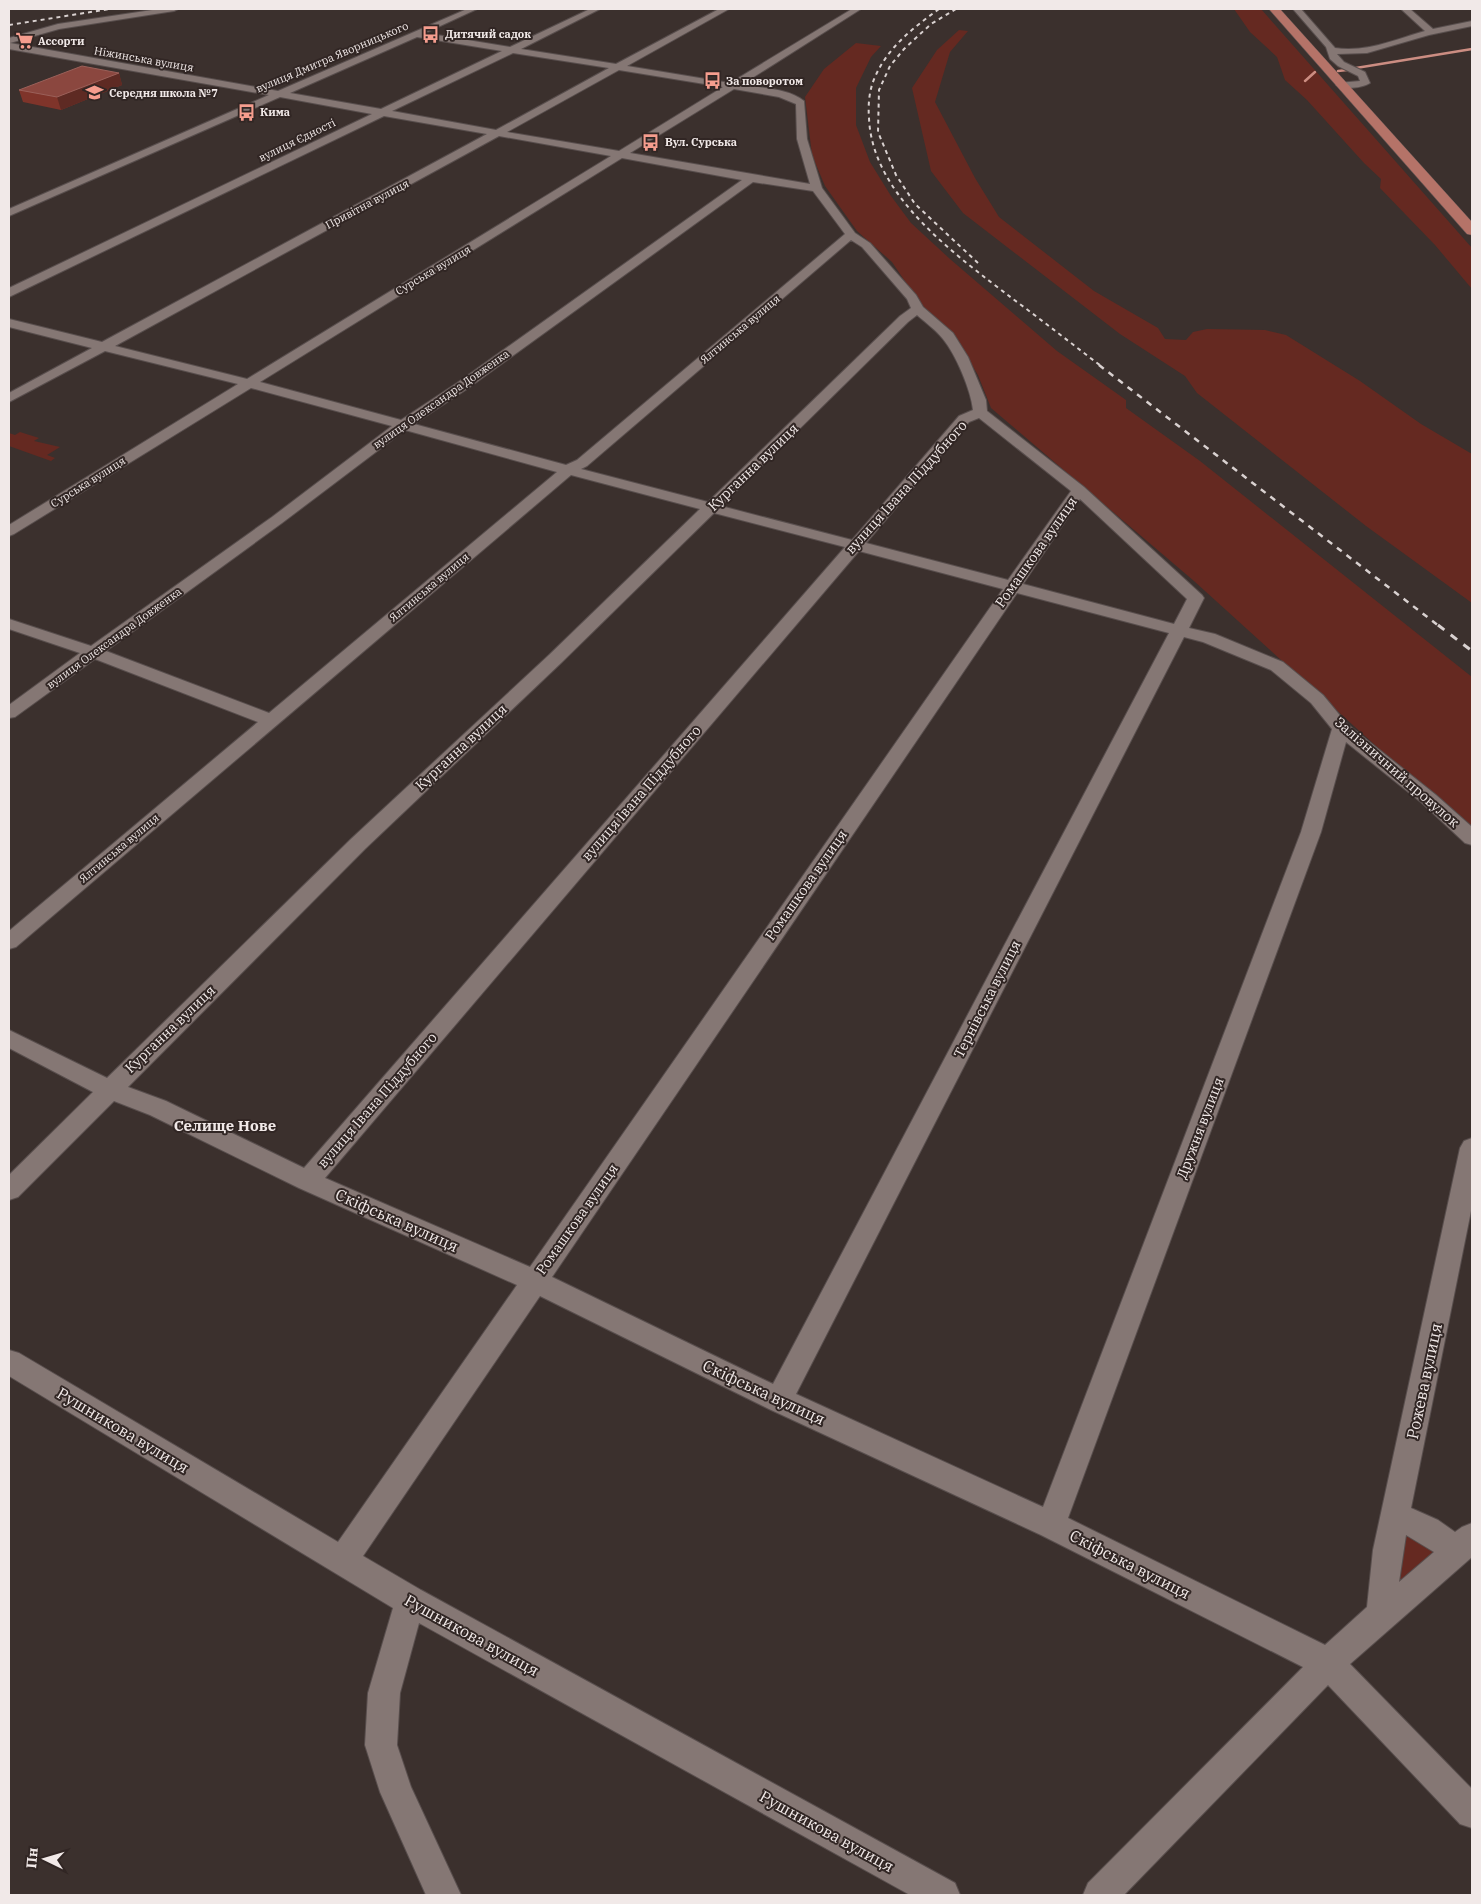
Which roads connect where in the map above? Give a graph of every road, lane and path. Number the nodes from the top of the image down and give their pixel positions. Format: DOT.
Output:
graph roads {
  1 [pos="174,9"];
  2 [pos="473,9"];
  3 [pos="596,9"];
  4 [pos="725,9"];
  5 [pos="857,9"];
  6 [pos="1274,9"];
  7 [pos="1297,9"];
  8 [pos="1405,9"];
  9 [pos="1472,24"];
  10 [pos="1432,32"];
  11 [pos="415,34"];
  12 [pos="9,41"];
  13 [pos="9,46"];
  14 [pos="512,49"];
  15 [pos="1331,50"];
  16 [pos="616,67"];
  17 [pos="1341,85"];
  18 [pos="730,86"];
  19 [pos="275,95"];
  20 [pos="384,111"];
  21 [pos="497,134"];
  22 [pos="618,156"];
  23 [pos="751,178"];
  24 [pos="817,188"];
  25 [pos="9,213"];
  26 [pos="1472,231"];
  27 [pos="850,236"];
  28 [pos="9,294"];
  29 [pos="918,309"];
  30 [pos="9,323"];
  31 [pos="103,347"];
  32 [pos="248,383"];
  33 [pos="9,398"];
  34 [pos="980,412"];
  35 [pos="403,425"];
  36 [pos="568,470"];
  37 [pos="1079,490"];
  38 [pos="712,507"];
  39 [pos="9,531"];
  40 [pos="855,544"];
  41 [pos="1011,588"];
  42 [pos="9,624"];
  43 [pos="1178,631"];
  44 [pos="93,652"];
  45 [pos="9,713"];
  46 [pos="270,720"];
  47 [pos="1341,728"];
  48 [pos="1472,838"];
  49 [pos="9,942"];
  50 [pos="9,1038"];
  51 [pos="108,1090"];
  52 [pos="1472,1148"];
  53 [pos="308,1181"];
  54 [pos="9,1190"];
  55 [pos="534,1281"];
  56 [pos="9,1362"];
  57 [pos="779,1400"];
  58 [pos="1396,1516"];
  59 [pos="1051,1525"];
  60 [pos="1463,1545"];
  61 [pos="343,1560"];
  62 [pos="410,1601"];
  63 [pos="1382,1614"];
  64 [pos="1328,1663"];
  65 [pos="1472,1812"];
  66 [pos="444,1895"];
  67 [pos="943,1895"];
  68 [pos="1100,1895"];
  1 -- 12 [label="street"];
  2 -- 11 [label="street, вулиця Дмитра Яворницького"];
  3 -- 14 [label="street, вулиця Єдності"];
  4 -- 16 [label="street, Привітна вулиця"];
  5 -- 18 [label="street, Сурська вулиця"];
  6 -- 17 [label="main road"];
  7 -- 15 [label="street"];
  8 -- 10 [label="street"];
  9 -- 10 [label="street"];
  10 -- 15 [label="street"];
  11 -- 14 [label="street"];
  11 -- 19 [label="street, вулиця Дмитра Яворницького"];
  13 -- 19 [label="street, Ніжинська вулиця"];
  14 -- 16 [label="street"];
  14 -- 20 [label="street, вулиця Єдності"];
  15 -- 17 [label="street"];
  16 -- 18 [label="street"];
  16 -- 21 [label="street, Привітна вулиця"];
  17 -- 26 [label="main road"];
  18 -- 22 [label="street, Сурська вулиця"];
  18 -- 24 [label="street"];
  19 -- 20 [label="street, Ніжинська вулиця"];
  19 -- 25 [label="street, вулиця Дмитра Яворницького"];
  20 -- 21 [label="street, Ніжинська вулиця"];
  20 -- 28 [label="street, вулиця Єдності"];
  21 -- 22 [label="street, Ніжинська вулиця"];
  21 -- 31 [label="street, Привітна вулиця"];
  22 -- 23 [label="street, Ніжинська вулиця"];
  22 -- 32 [label="street, Сурська вулиця"];
  23 -- 24 [label="street"];
  23 -- 35 [label="street, вулиця Олександра Довженка"];
  24 -- 27 [label="street"];
  27 -- 29 [label="street"];
  27 -- 36 [label="street, Ялтинська вулиця"];
  29 -- 34 [label="street"];
  29 -- 38 [label="street, Курганна вулиця"];
  30 -- 31 [label="street, Залізничний провулок"];
  31 -- 32 [label="street, Залізничний провулок"];
  31 -- 33 [label="street, Привітна вулиця"];
  32 -- 35 [label="street, Залізничний провулок"];
  32 -- 39 [label="street, Сурська вулиця"];
  34 -- 37 [label="street"];
  34 -- 40 [label="street, вулиця Івана Піддубного"];
  35 -- 36 [label="street, Залізничний провулок"];
  35 -- 44 [label="street, вулиця Олександра Довженка"];
  36 -- 38 [label="street, Залізничний провулок"];
  36 -- 46 [label="street, Ялтинська вулиця"];
  37 -- 41 [label="street, Ромашкова вулиця"];
  37 -- 43 [label="street, Тернівська вулиця"];
  38 -- 40 [label="street, Залізничний провулок"];
  38 -- 51 [label="street, Курганна вулиця"];
  40 -- 41 [label="street, Залізничний провулок"];
  40 -- 53 [label="street, вулиця Івана Піддубного"];
  41 -- 43 [label="street, Залізничний провулок"];
  41 -- 55 [label="street, Ромашкова вулиця"];
  42 -- 44 [label="street"];
  43 -- 47 [label="street, Залізничний провулок"];
  43 -- 57 [label="street, Тернівська вулиця"];
  44 -- 45 [label="street, вулиця Олександра Довженка"];
  44 -- 46 [label="street"];
  46 -- 49 [label="street, Ялтинська вулиця"];
  47 -- 48 [label="street, Залізничний провулок"];
  47 -- 59 [label="street, Дружня вулиця"];
  50 -- 51 [label="street, Скіфська вулиця"];
  51 -- 53 [label="street, Скіфська вулиця"];
  51 -- 54 [label="street, Курганна вулиця"];
  52 -- 58 [label="street, Рожева вулиця"];
  53 -- 55 [label="street, Скіфська вулиця"];
  55 -- 57 [label="street, Скіфська вулиця"];
  55 -- 61 [label="street"];
  56 -- 61 [label="street, Рушникова вулиця"];
  57 -- 59 [label="street, Скіфська вулиця"];
  58 -- 60 [label="street"];
  58 -- 63 [label="street, Рожева вулиця"];
  59 -- 64 [label="street, Скіфська вулиця"];
  60 -- 63 [label="street"];
  61 -- 62 [label="street, Рушникова вулиця"];
  62 -- 66 [label="street"];
  62 -- 67 [label="street, Рушникова вулиця"];
  63 -- 64 [label="street"];
  64 -- 65 [label="street, Скіфська вулиця"];
  64 -- 68 [label="street"];
}
